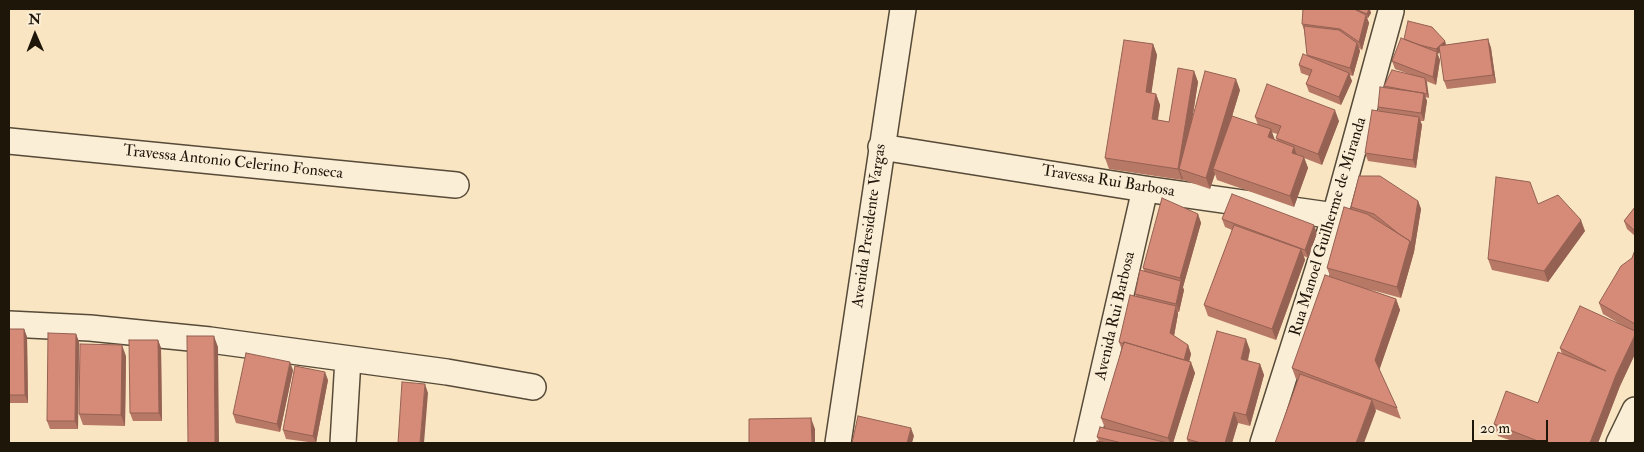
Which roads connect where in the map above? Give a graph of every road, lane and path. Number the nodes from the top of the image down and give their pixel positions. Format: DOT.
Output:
graph roads {
  1 [pos="903,9"];
  2 [pos="1391,10"];
  3 [pos="9,141"];
  4 [pos="881,147"];
  5 [pos="456,185"];
  6 [pos="1145,189"];
  7 [pos="1335,216"];
  8 [pos="9,324"];
  9 [pos="348,359"];
  10 [pos="533,387"];
  11 [pos="1635,410"];
  12 [pos="343,443"];
  13 [pos="838,443"];
  14 [pos="1087,443"];
  15 [pos="1263,443"];
  16 [pos="1619,443"];
  1 -- 4 [label="street, Avenida Presidente Vargas"];
  2 -- 7 [label="street, Rua Manoel Guilherme de Miranda"];
  3 -- 5 [label="street, Travessa Antonio Celerino Fonseca"];
  4 -- 6 [label="street, Travessa Rui Barbosa"];
  4 -- 13 [label="street, Avenida Presidente Vargas"];
  6 -- 7 [label="street, Travessa Rui Barbosa"];
  6 -- 14 [label="street, Avenida Rui Barbosa"];
  7 -- 15 [label="street, Rua Manoel Guilherme de Miranda"];
  8 -- 9 [label="street"];
  9 -- 10 [label="street"];
  9 -- 12 [label="street"];
  11 -- 16 [label="street"];
}
